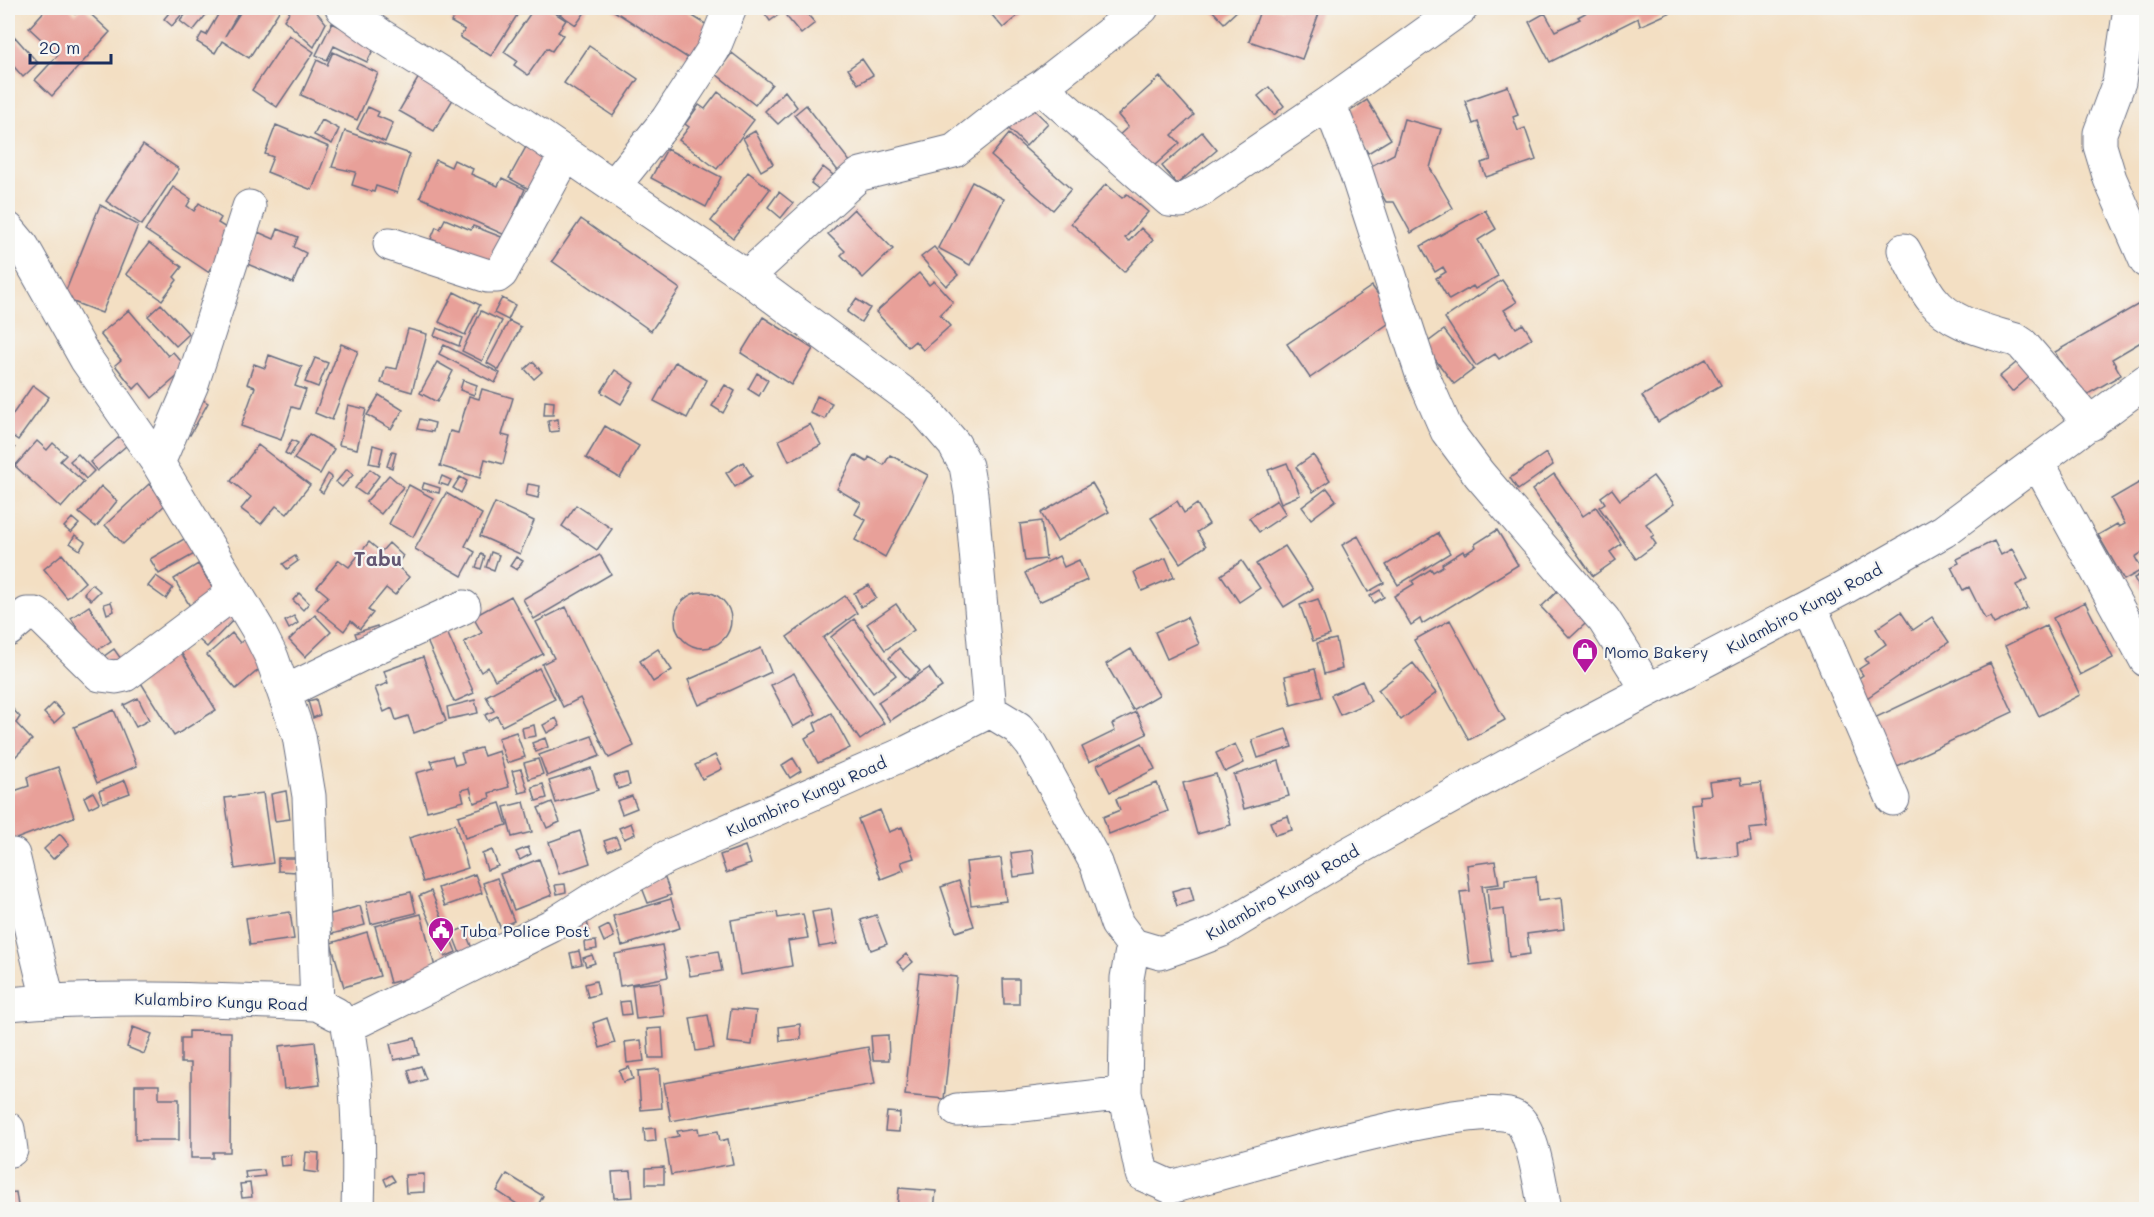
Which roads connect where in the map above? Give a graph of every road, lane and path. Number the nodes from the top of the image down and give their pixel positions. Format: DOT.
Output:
graph roads {
  1 [pos="342,8"];
  2 [pos="730,8"];
  3 [pos="1142,8"];
  4 [pos="1461,8"];
  5 [pos="2130,8"];
  6 [pos="1041,87"];
  7 [pos="1329,103"];
  8 [pos="566,153"];
  9 [pos="614,186"];
  10 [pos="249,207"];
  11 [pos="390,244"];
  12 [pos="13,247"];
  13 [pos="1904,250"];
  14 [pos="2146,261"];
  15 [pos="747,277"];
  16 [pos="2146,381"];
  17 [pos="2091,424"];
  18 [pos="2038,463"];
  19 [pos="158,464"];
  20 [pos="235,592"];
  21 [pos="1810,606"];
  22 [pos="464,607"];
  23 [pos="8,630"];
  24 [pos="2146,660"];
  25 [pos="1648,690"];
  26 [pos="285,692"];
  27 [pos="990,711"];
  28 [pos="1893,799"];
  29 [pos="13,855"];
  30 [pos="1133,945"];
  31 [pos="48,1000"];
  32 [pos="8,1004"];
  33 [pos="317,1004"];
  34 [pos="348,1026"];
  35 [pos="1125,1093"];
  36 [pos="957,1110"];
  37 [pos="358,1209"];
  38 [pos="1545,1209"];
  1 -- 8 [label="street"];
  2 -- 9 [label="street"];
  3 -- 6 [label="street"];
  4 -- 7 [label="street"];
  5 -- 14 [label="street"];
  6 -- 7 [label="street"];
  6 -- 15 [label="street"];
  7 -- 25 [label="street"];
  8 -- 9 [label="street"];
  8 -- 11 [label="street"];
  9 -- 15 [label="street"];
  10 -- 19 [label="street"];
  12 -- 19 [label="street"];
  13 -- 17 [label="street"];
  15 -- 27 [label="street"];
  16 -- 17 [label="street, Kulambiro Kungu Road"];
  17 -- 18 [label="street, Kulambiro Kungu Road"];
  18 -- 21 [label="street, Kulambiro Kungu Road"];
  18 -- 24 [label="street"];
  19 -- 20 [label="street"];
  20 -- 23 [label="street"];
  20 -- 26 [label="street"];
  21 -- 25 [label="street, Kulambiro Kungu Road"];
  21 -- 28 [label="street"];
  22 -- 26 [label="street"];
  25 -- 30 [label="street, Kulambiro Kungu Road"];
  26 -- 33 [label="street"];
  27 -- 30 [label="street"];
  27 -- 34 [label="street, Kulambiro Kungu Road"];
  29 -- 31 [label="street"];
  30 -- 35 [label="street"];
  31 -- 32 [label="street, Kulambiro Kungu Road"];
  31 -- 33 [label="street, Kulambiro Kungu Road"];
  33 -- 34 [label="street, Kulambiro Kungu Road"];
  34 -- 37 [label="street"];
  35 -- 36 [label="street"];
  35 -- 38 [label="street"];
}
